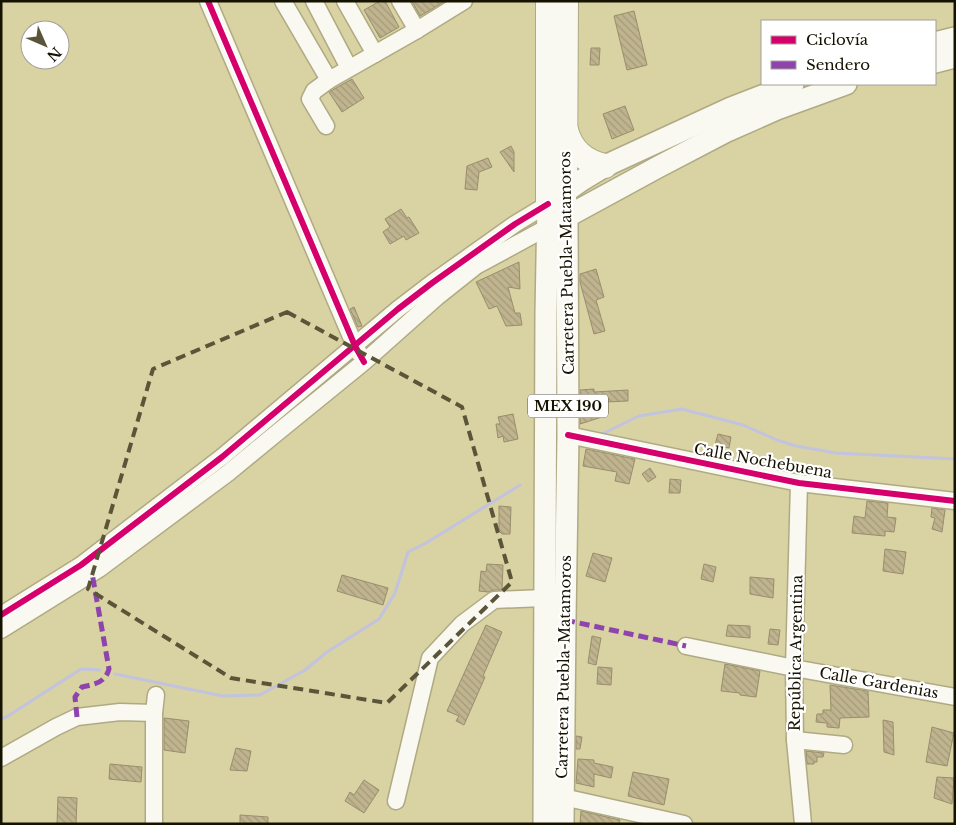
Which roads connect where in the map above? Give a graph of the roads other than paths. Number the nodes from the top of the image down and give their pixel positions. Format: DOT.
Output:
graph roads {
  1 [pos="208,1"];
  2 [pos="283,1"];
  3 [pos="314,1"];
  4 [pos="345,1"];
  5 [pos="400,1"];
  6 [pos="464,1"];
  7 [pos="548,1"];
  8 [pos="566,1"];
  9 [pos="417,30"];
  10 [pos="955,38"];
  11 [pos="936,43"];
  12 [pos="375,54"];
  13 [pos="955,57"];
  14 [pos="936,62"];
  15 [pos="349,68"];
  16 [pos="329,80"];
  17 [pos="790,85"];
  18 [pos="843,85"];
  19 [pos="326,126"];
  20 [pos="566,130"];
  21 [pos="610,164"];
  22 [pos="627,184"];
  23 [pos="557,210"];
  24 [pos="498,246"];
  25 [pos="355,346"];
  26 [pos="364,362"];
  27 [pos="568,435"];
  28 [pos="799,483"];
  29 [pos="955,502"];
  30 [pos="544,598"];
  31 [pos="1,615"];
  32 [pos="1,630"];
  33 [pos="686,646"];
  34 [pos="794,668"];
  35 [pos="156,695"];
  36 [pos="955,697"];
  37 [pos="154,713"];
  38 [pos="795,740"];
  39 [pos="844,745"];
  40 [pos="1,758"];
  41 [pos="563,797"];
  42 [pos="396,802"];
  43 [pos="154,824"];
  44 [pos="544,824"];
  45 [pos="563,824"];
  46 [pos="684,824"];
  47 [pos="803,824"];
  1 -- 25 [label="street"];
  2 -- 16 [label="street"];
  3 -- 15 [label="street"];
  4 -- 12 [label="street"];
  5 -- 9 [label="street"];
  6 -- 9 [label="street"];
  7 -- 23 [label="highway, Carretera Puebla-Matamoros / MEX 190"];
  8 -- 20 [label="highway, Carretera Puebla-Matamoros / MEX 190"];
  9 -- 12 [label="street"];
  10 -- 11 [label="main road"];
  12 -- 15 [label="street"];
  13 -- 14 [label="main road"];
  15 -- 16 [label="street"];
  16 -- 19 [label="street"];
  17 -- 21 [label="main road"];
  18 -- 22 [label="main road"];
  20 -- 21 [label="highway"];
  20 -- 23 [label="highway, Carretera Puebla-Matamoros / MEX 190"];
  21 -- 22 [label="main road"];
  21 -- 23 [label="main road"];
  22 -- 23 [label="main road"];
  23 -- 24 [label="street"];
  23 -- 24 [label="street"];
  23 -- 27 [label="main road, Carretera Puebla-Matamoros / MEX 190"];
  23 -- 30 [label="main road, Carretera Puebla-Matamoros / MEX 190"];
  24 -- 25 [label="street"];
  24 -- 26 [label="street"];
  25 -- 26 [label="street"];
  25 -- 31 [label="street"];
  26 -- 32 [label="street"];
  27 -- 28 [label="street, Calle Nochebuena"];
  27 -- 41 [label="main road, Carretera Puebla-Matamoros / MEX 190"];
  28 -- 29 [label="street, Calle Nochebuena"];
  28 -- 34 [label="street, República Argentina"];
  30 -- 42 [label="street"];
  30 -- 44 [label="main road, Carretera Puebla-Matamoros / MEX 190"];
  33 -- 34 [label="street, Calle Gardenias"];
  34 -- 36 [label="street, Calle Gardenias"];
  34 -- 38 [label="street, República Argentina"];
  35 -- 37 [label="street"];
  37 -- 40 [label="street"];
  37 -- 43 [label="street"];
  38 -- 39 [label="street"];
  38 -- 47 [label="street, República Argentina"];
  41 -- 45 [label="main road, Carretera Puebla-Matamoros / MEX 190"];
  41 -- 46 [label="street"];
}
